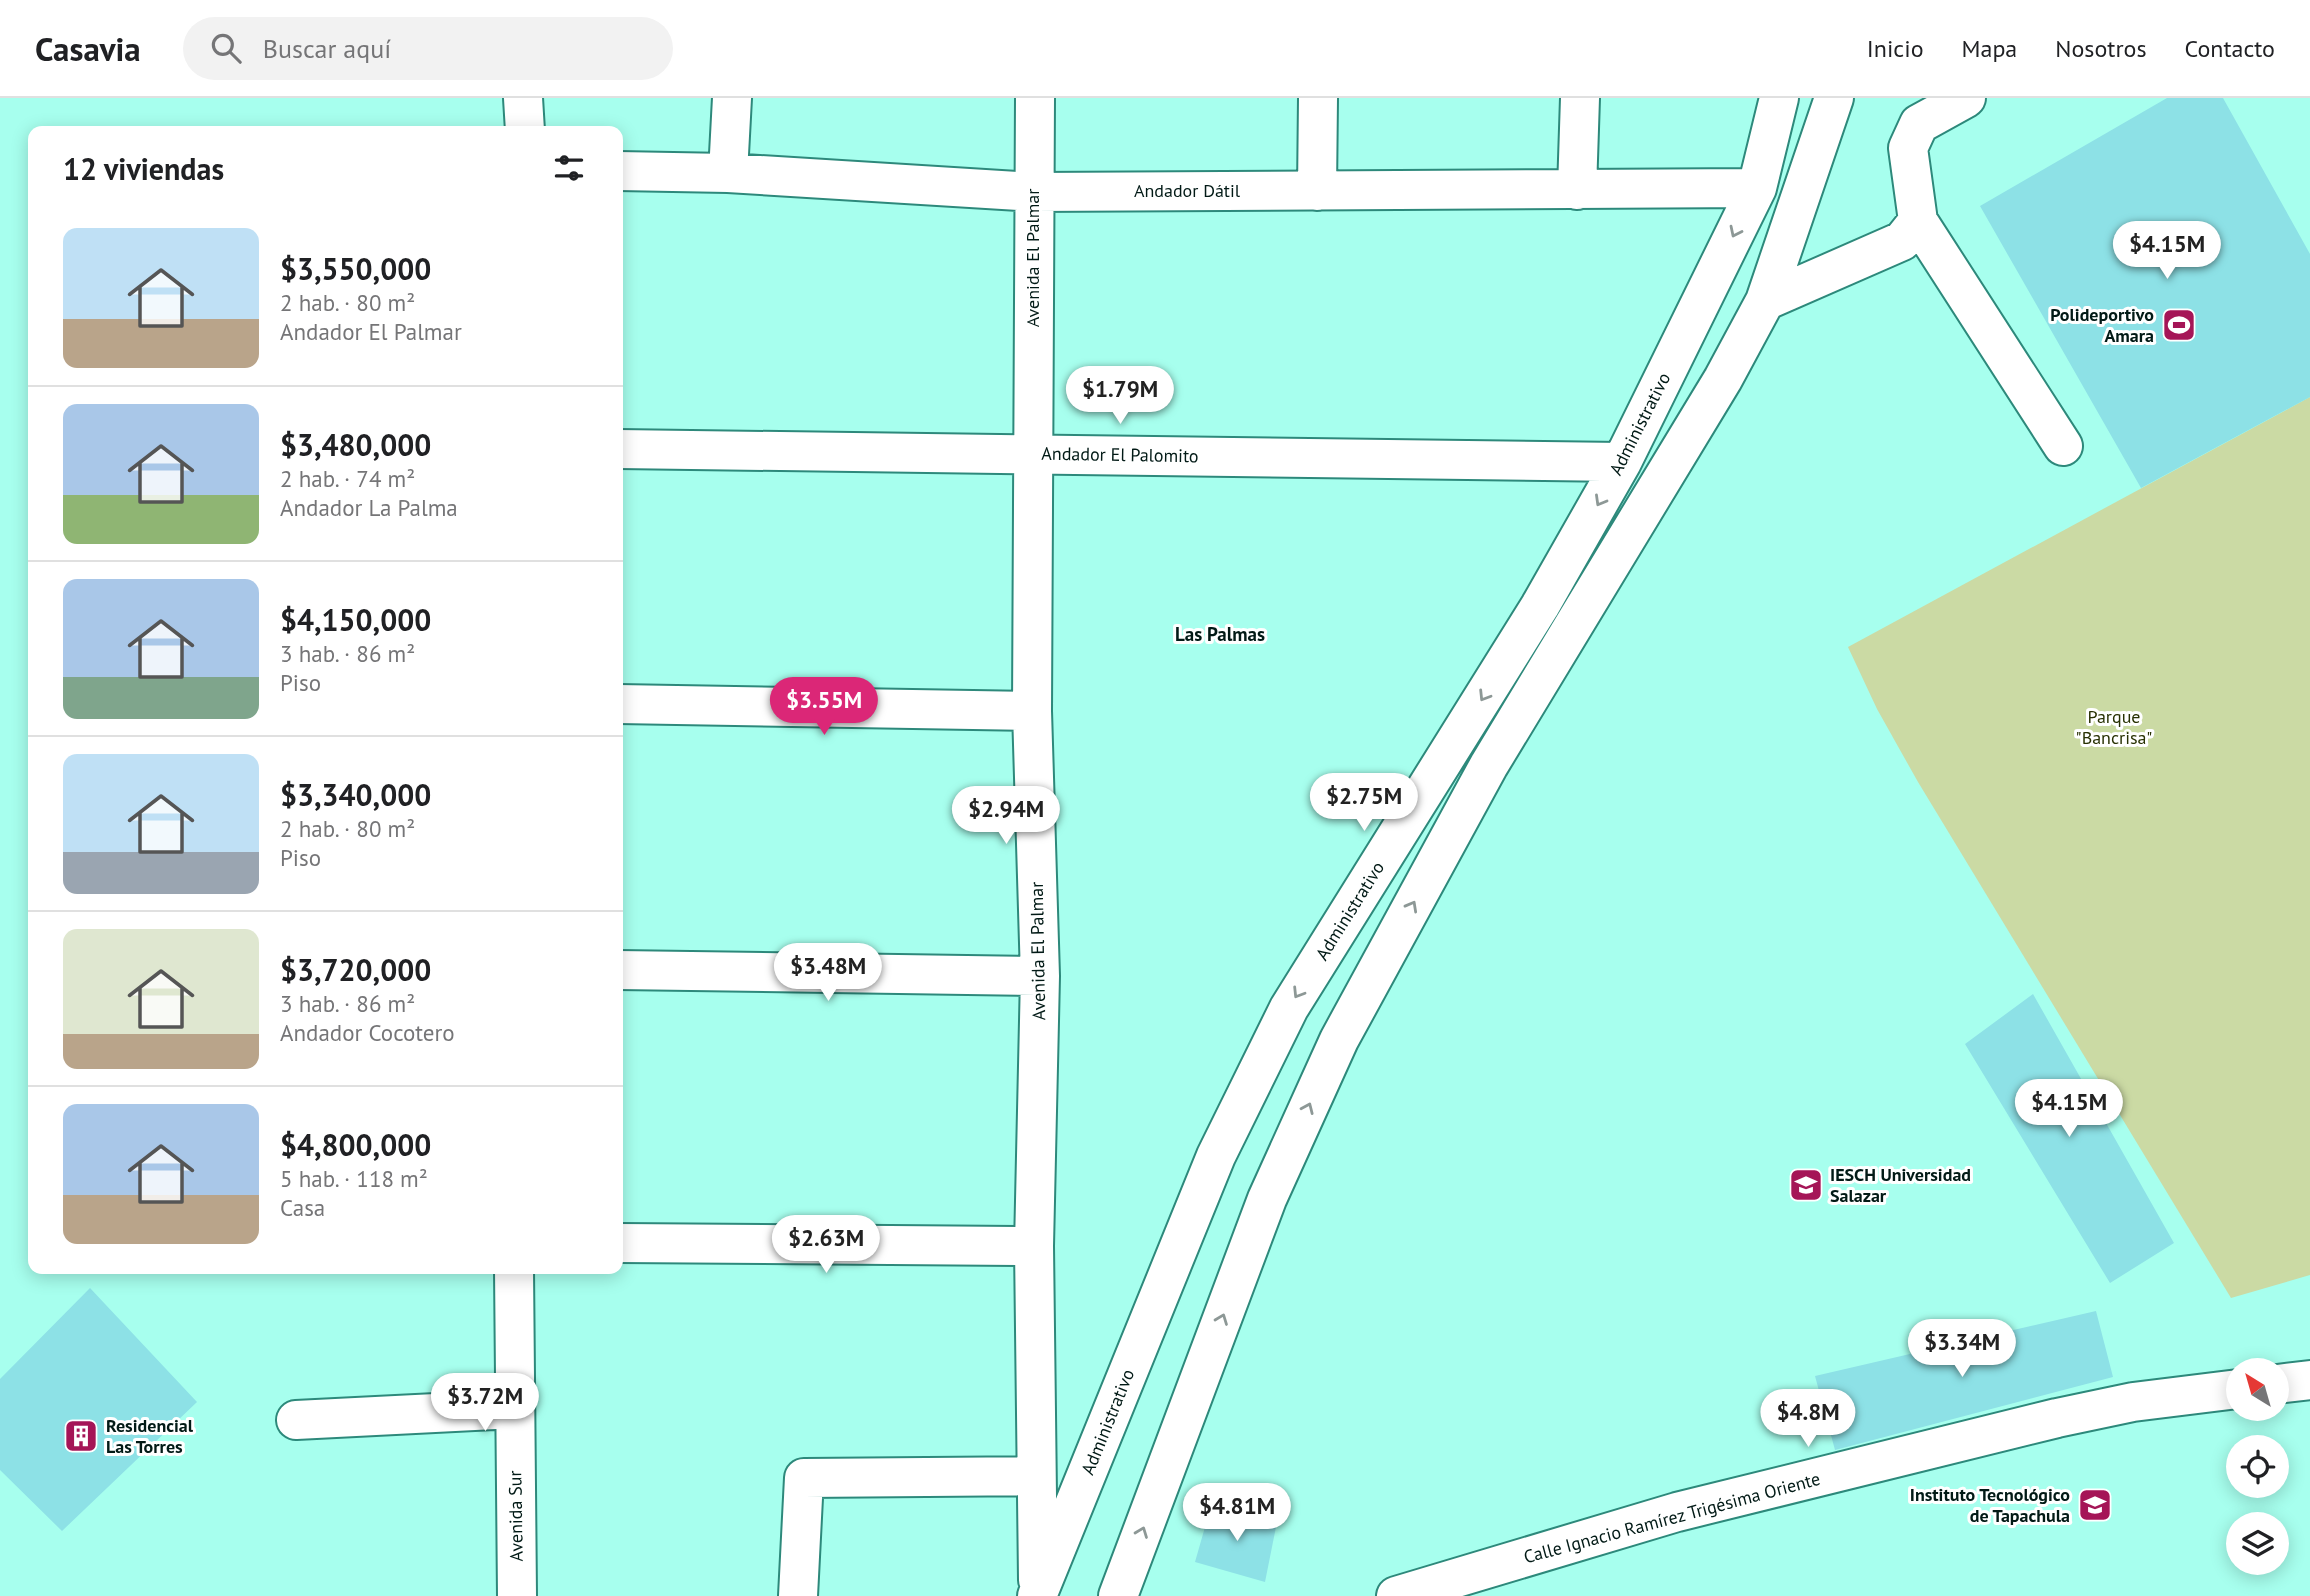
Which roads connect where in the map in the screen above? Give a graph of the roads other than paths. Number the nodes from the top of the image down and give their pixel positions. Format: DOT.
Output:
graph roads {
  1 [pos="523,98"];
  2 [pos="732,98"];
  3 [pos="1035,98"];
  4 [pos="1318,98"];
  5 [pos="1580,98"];
  6 [pos="1779,98"];
  7 [pos="1834,98"];
  8 [pos="1966,98"];
  9 [pos="525,126"];
  10 [pos="623,171"];
  11 [pos="728,173"];
  12 [pos="1757,188"];
  13 [pos="1577,190"];
  14 [pos="1317,191"];
  15 [pos="1033,192"];
  16 [pos="1918,221"];
  17 [pos="1765,301"];
  18 [pos="2063,446"];
  19 [pos="623,449"];
  20 [pos="1033,454"];
  21 [pos="1622,462"];
  22 [pos="623,704"];
  23 [pos="1032,711"];
  24 [pos="623,970"];
  25 [pos="1040,976"];
  26 [pos="623,1244"];
  27 [pos="1034,1246"];
  28 [pos="514,1274"];
  29 [pos="2310,1380"];
  30 [pos="2289,1383"];
  31 [pos="2226,1390"];
  32 [pos="514,1409"];
  33 [pos="296,1420"];
  34 [pos="1035,1476"];
  35 [pos="1038,1595"];
  36 [pos="517,1596"];
  37 [pos="798,1596"];
  38 [pos="1118,1596"];
  39 [pos="1396,1596"];
  1 -- 9 [label="street"];
  2 -- 11 [label="street"];
  3 -- 15 [label="street, Avenida El Palmar"];
  4 -- 14 [label="street"];
  5 -- 13 [label="street"];
  6 -- 12 [label="street, Administrativo"];
  7 -- 17 [label="street"];
  8 -- 16 [label="street"];
  10 -- 11 [label="street, Andador Dátil"];
  11 -- 15 [label="street, Andador Dátil"];
  12 -- 13 [label="street, Andador Dátil"];
  12 -- 21 [label="street, Administrativo, one-way"];
  13 -- 14 [label="street, Andador Dátil"];
  14 -- 15 [label="street, Andador Dátil"];
  15 -- 20 [label="street, Avenida El Palmar"];
  16 -- 17 [label="street"];
  16 -- 18 [label="street"];
  38 -- 17 [label="street, one-way"];
  19 -- 20 [label="street, Andador El Palomito"];
  20 -- 21 [label="street, Andador El Palomito"];
  20 -- 23 [label="street, Avenida El Palmar"];
  21 -- 35 [label="street, Administrativo, one-way"];
  22 -- 23 [label="street"];
  23 -- 25 [label="street, Avenida El Palmar"];
  24 -- 25 [label="street"];
  25 -- 27 [label="street, Avenida El Palmar"];
  26 -- 27 [label="street"];
  27 -- 34 [label="street, Avenida El Palmar"];
  28 -- 32 [label="street, Avenida Sur"];
  29 -- 30 [label="street"];
  31 -- 39 [label="street, Calle Ignacio Ramírez Trigésima Oriente"];
  32 -- 33 [label="street"];
  32 -- 36 [label="street, Avenida Sur"];
  34 -- 35 [label="street, Avenida El Palmar"];
  34 -- 37 [label="street"];
}
